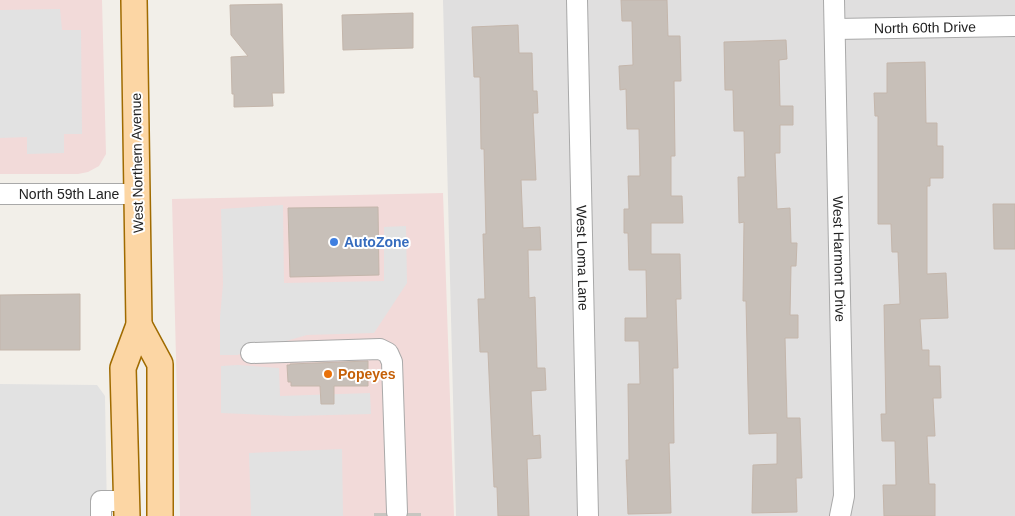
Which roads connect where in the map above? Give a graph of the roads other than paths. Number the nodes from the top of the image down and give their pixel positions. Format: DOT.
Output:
graph roads {
  1 [pos="134,0"];
  2 [pos="577,0"];
  3 [pos="834,0"];
  4 [pos="1015,26"];
  5 [pos="835,29"];
  6 [pos="0,194"];
  7 [pos="137,194"];
  8 [pos="139,325"];
  9 [pos="251,353"];
  10 [pos="396,432"];
  11 [pos="126,509"];
  12 [pos="101,516"];
  13 [pos="160,516"];
  14 [pos="588,516"];
  15 [pos="840,516"];
  1 -- 7 [label="main road, West Northern Avenue"];
  2 -- 14 [label="street, West Loma Lane"];
  3 -- 5 [label="street, West Harmont Drive"];
  4 -- 5 [label="street, North 60th Drive"];
  5 -- 15 [label="street, West Harmont Drive"];
  6 -- 7 [label="street, North 59th Lane"];
  7 -- 8 [label="main road, West Northern Avenue"];
  8 -- 11 [label="main road, West Northern Avenue"];
  8 -- 13 [label="main road, West Northern Avenue"];
  9 -- 10 [label="street"];
  10 -- 10 [label="street"];
  11 -- 12 [label="street"];
}
